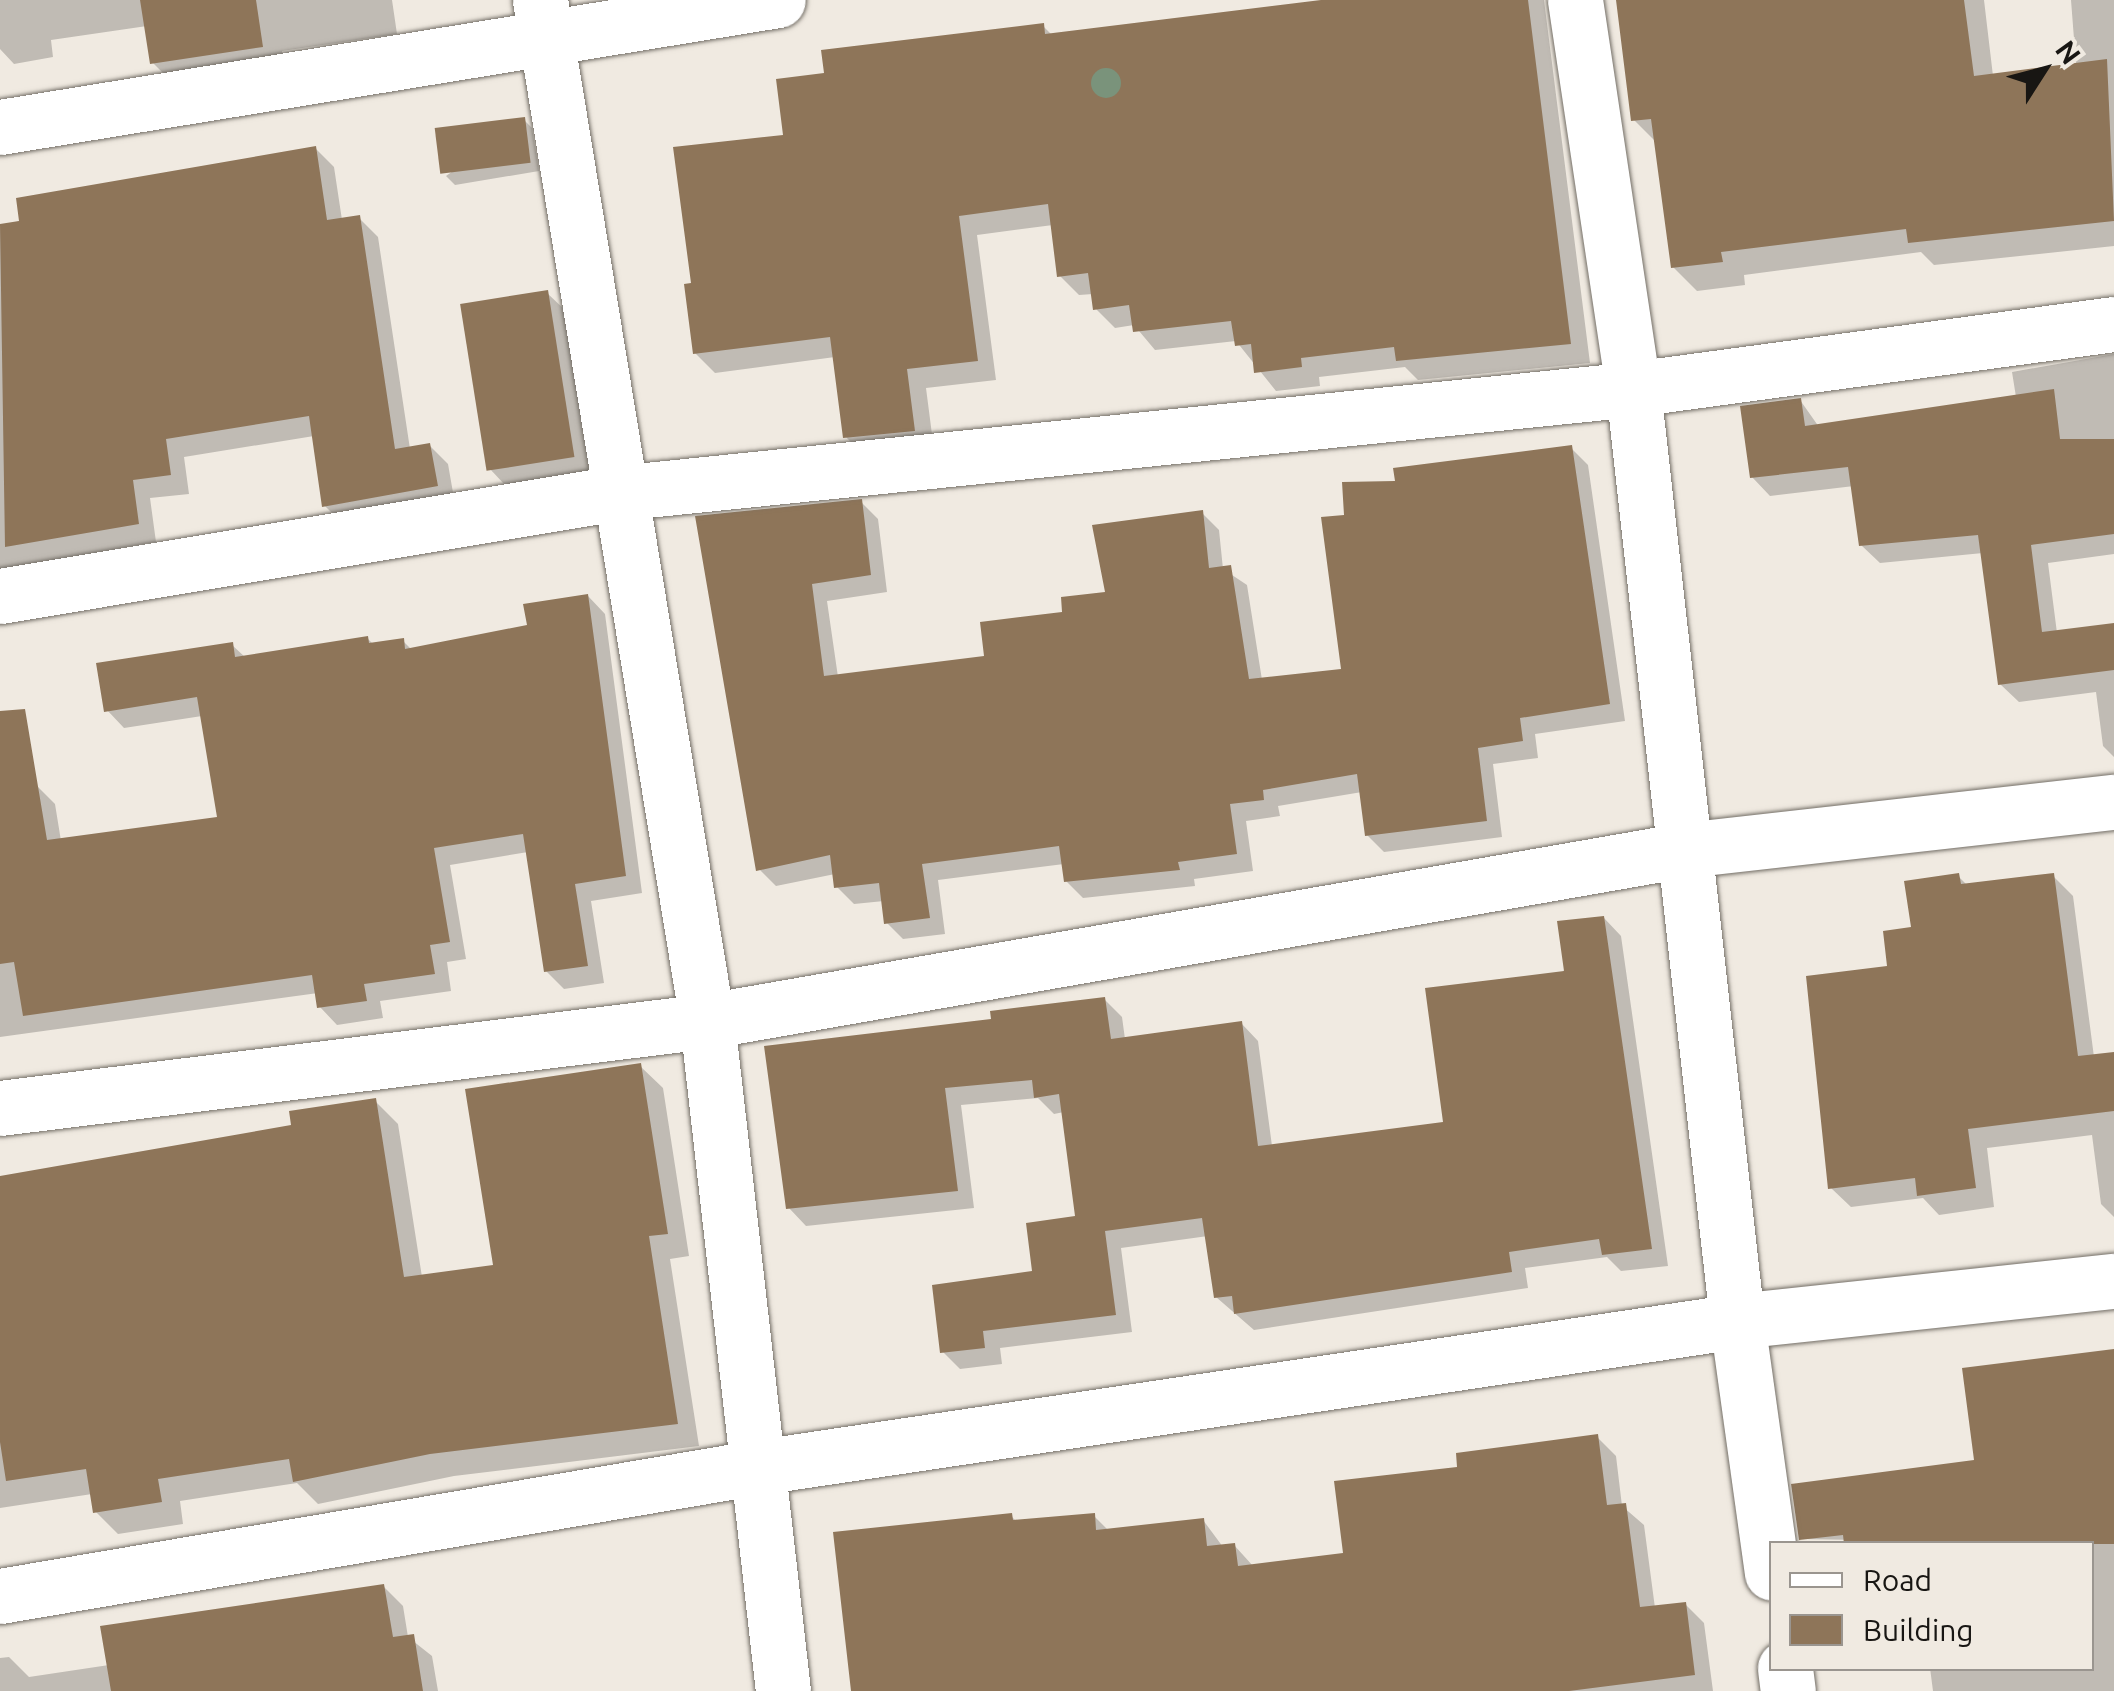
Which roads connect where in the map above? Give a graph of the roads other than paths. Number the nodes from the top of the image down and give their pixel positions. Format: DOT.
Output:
graph roads {
  1 [pos="778,0"];
  2 [pos="1575,0"];
  3 [pos="542,18"];
  4 [pos="0,127"];
  5 [pos="2114,324"];
  6 [pos="1632,389"];
  7 [pos="617,493"];
  8 [pos="0,596"];
  9 [pos="2114,802"];
  10 [pos="1684,850"];
  11 [pos="707,1021"];
  12 [pos="0,1108"];
  13 [pos="2114,1281"];
  14 [pos="1736,1322"];
  15 [pos="759,1467"];
  16 [pos="1769,1552"];
  17 [pos="0,1596"];
  18 [pos="783,1691"];
  1 -- 3 [label="street"];
  2 -- 6 [label="street"];
  3 -- 4 [label="street"];
  3 -- 7 [label="street"];
  5 -- 6 [label="street"];
  6 -- 7 [label="street"];
  6 -- 10 [label="street"];
  7 -- 8 [label="street"];
  7 -- 11 [label="street"];
  9 -- 10 [label="street"];
  10 -- 11 [label="street"];
  10 -- 14 [label="street"];
  11 -- 12 [label="street"];
  11 -- 15 [label="street"];
  13 -- 14 [label="street"];
  14 -- 15 [label="street"];
  14 -- 16 [label="street"];
  15 -- 17 [label="street"];
  15 -- 18 [label="street"];
}
